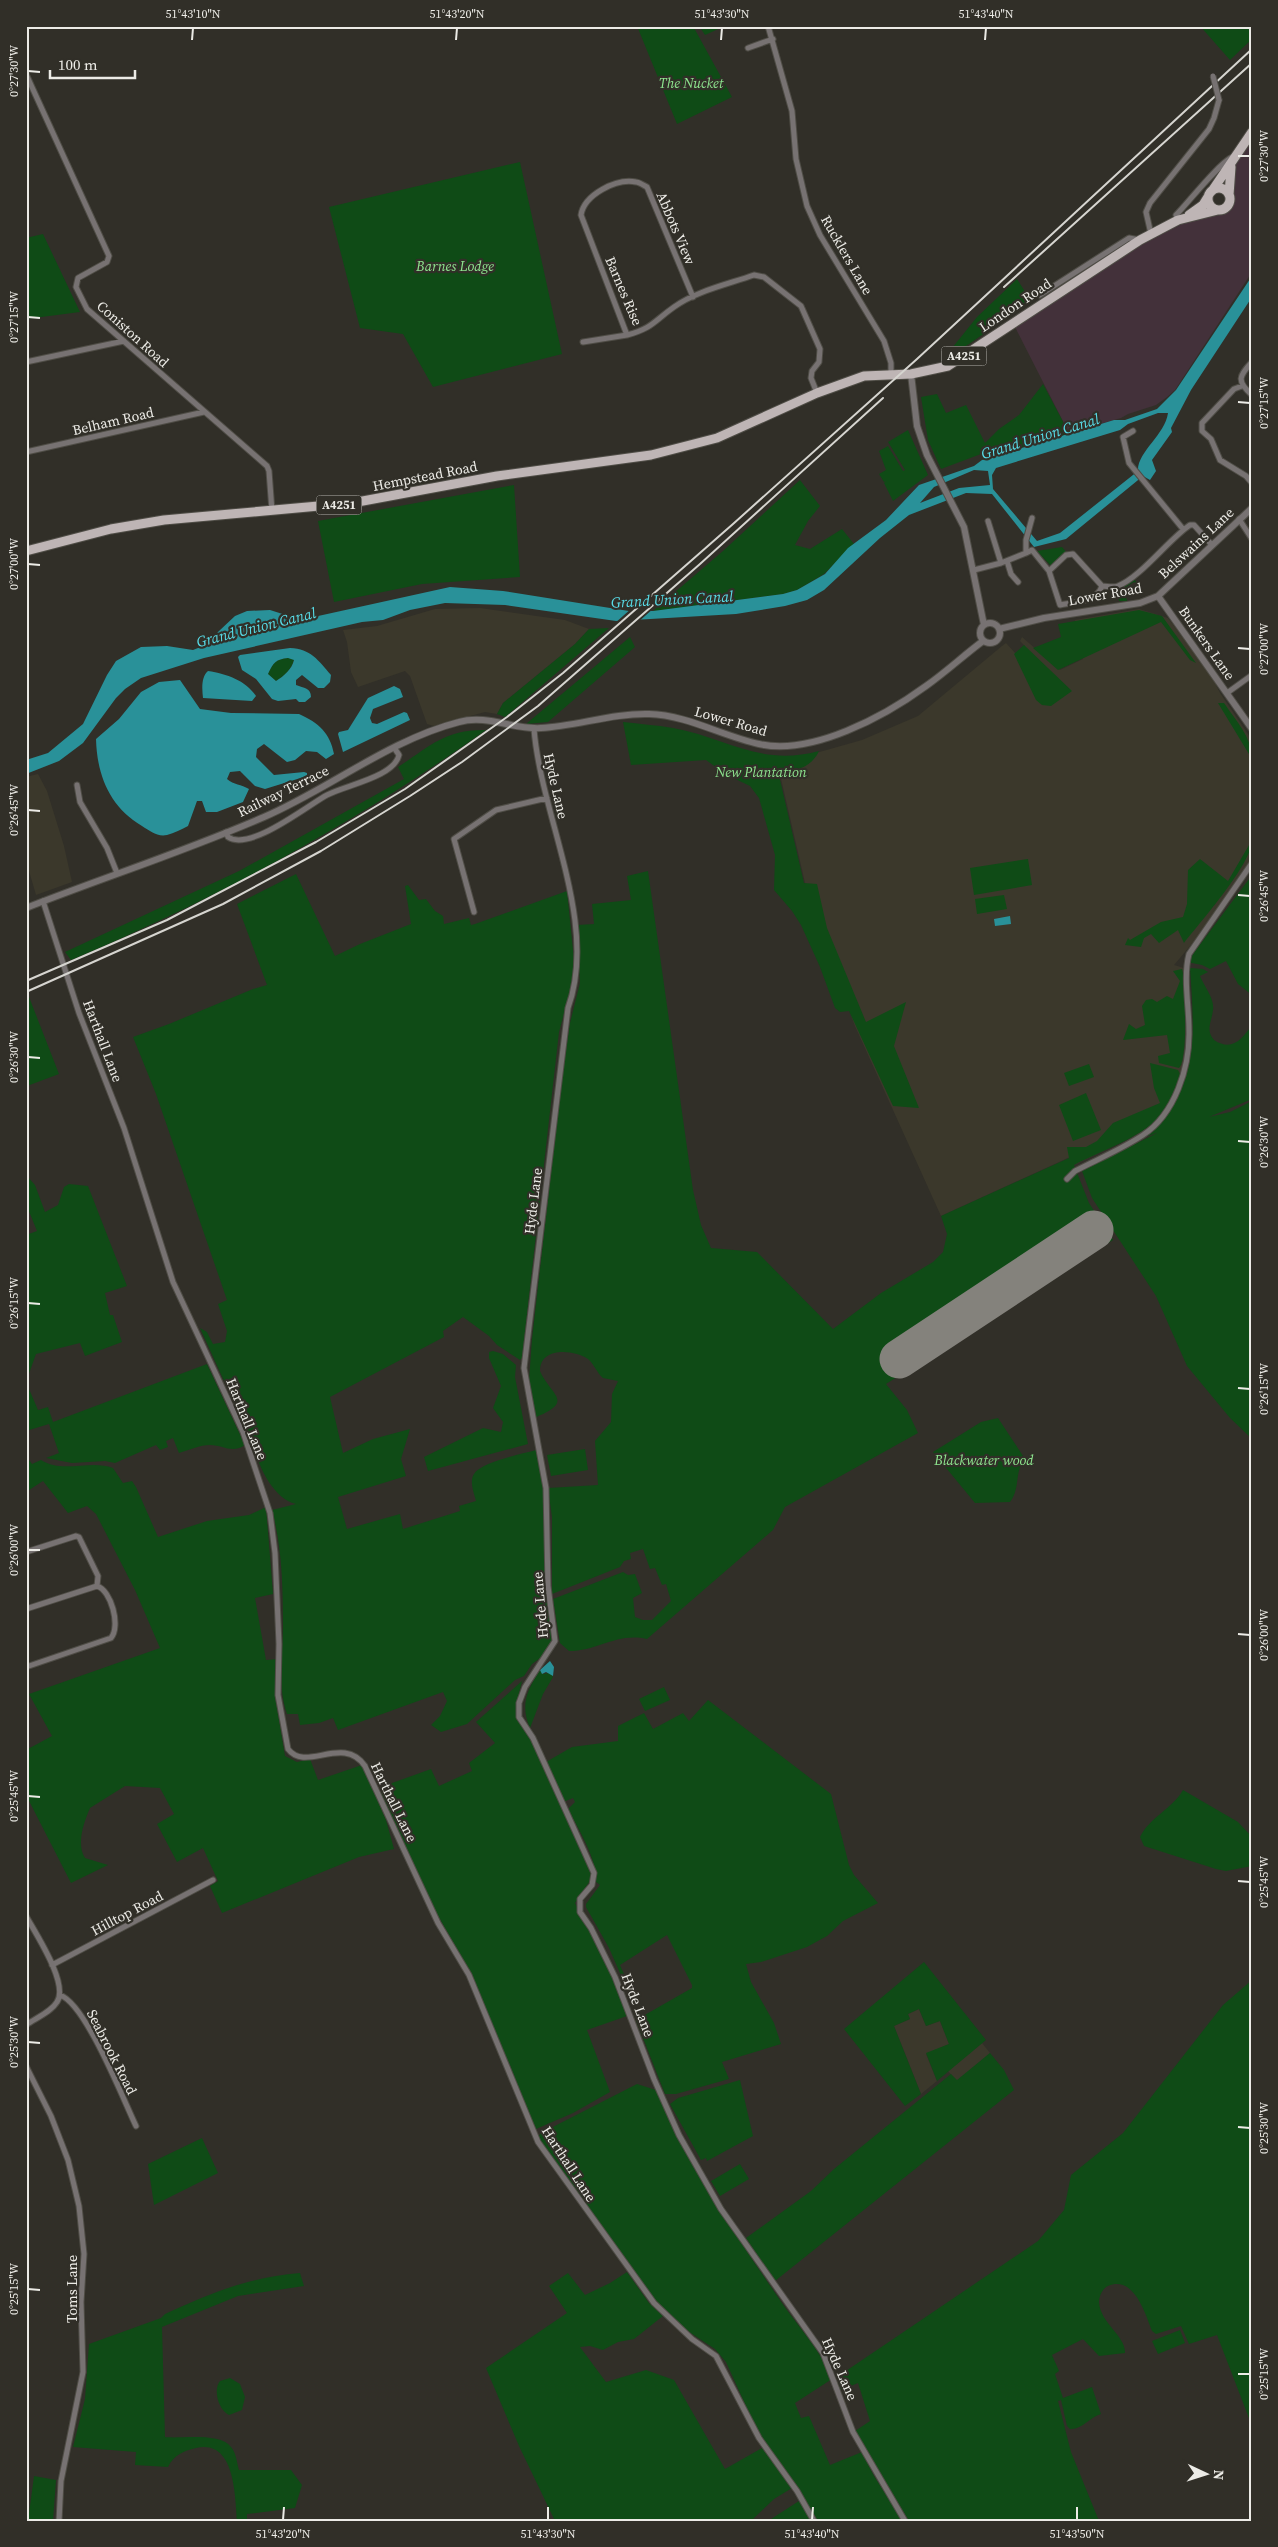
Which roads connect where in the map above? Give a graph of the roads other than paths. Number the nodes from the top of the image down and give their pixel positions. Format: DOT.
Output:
graph roads {
  1 [pos="768,26"];
  2 [pos="773,39"];
  3 [pos="748,48"];
  4 [pos="26,74"];
  5 [pos="1213,76"];
  6 [pos="1252,132"];
  7 [pos="1234,160"];
  8 [pos="1210,194"];
  9 [pos="1229,195"];
  10 [pos="1218,210"];
  11 [pos="581,214"];
  12 [pos="1187,217"];
  13 [pos="1178,220"];
  14 [pos="1151,234"];
  15 [pos="1140,240"];
  16 [pos="1040,295"];
  17 [pos="693,297"];
  18 [pos="628,335"];
  19 [pos="124,341"];
  20 [pos="583,342"];
  21 [pos="26,362"];
  22 [pos="1252,362"];
  23 [pos="911,374"];
  24 [pos="892,375"];
  25 [pos="1242,386"];
  26 [pos="816,393"];
  27 [pos="1252,394"];
  28 [pos="204,412"];
  29 [pos="1133,431"];
  30 [pos="26,452"];
  31 [pos="652,455"];
  32 [pos="1252,483"];
  33 [pos="1252,508"];
  34 [pos="272,512"];
  35 [pos="1032,518"];
  36 [pos="1239,519"];
  37 [pos="988,521"];
  38 [pos="1183,529"];
  39 [pos="1252,539"];
  40 [pos="1212,545"];
  41 [pos="26,551"];
  42 [pos="1026,553"];
  43 [pos="1004,562"];
  44 [pos="974,570"];
  45 [pos="1049,571"];
  46 [pos="1018,582"];
  47 [pos="1102,586"];
  48 [pos="1158,596"];
  49 [pos="984,625"];
  50 [pos="998,629"];
  51 [pos="983,641"];
  52 [pos="1252,675"];
  53 [pos="1227,693"];
  54 [pos="534,729"];
  55 [pos="1252,729"];
  56 [pos="395,749"];
  57 [pos="77,785"];
  58 [pos="547,798"];
  59 [pos="226,832"];
  60 [pos="1252,863"];
  61 [pos="117,873"];
  62 [pos="43,901"];
  63 [pos="26,908"];
  64 [pos="474,912"];
  65 [pos="1067,1179"];
  66 [pos="26,1552"];
  67 [pos="97,1586"];
  68 [pos="26,1609"];
  69 [pos="26,1667"];
  70 [pos="212,1880"];
  71 [pos="26,1916"];
  72 [pos="52,1965"];
  73 [pos="60,1995"];
  74 [pos="26,2025"];
  75 [pos="26,2066"];
  76 [pos="136,2126"];
  77 [pos="58,2521"];
  78 [pos="814,2521"];
  79 [pos="905,2521"];
  1 -- 2 [label="street, Rucklers Lane"];
  2 -- 3 [label="street"];
  2 -- 24 [label="street, Rucklers Lane"];
  4 -- 19 [label="street, Coniston Road"];
  5 -- 14 [label="street, bridge"];
  6 -- 7 [label="main road, London Road / A4251"];
  7 -- 8 [label="main road, London Road / A4251"];
  7 -- 9 [label="main road, London Road / A4251"];
  7 -- 13 [label="street"];
  8 -- 9 [label="main road"];
  8 -- 10 [label="main road"];
  8 -- 12 [label="main road, London Road / A4251"];
  9 -- 10 [label="main road"];
  10 -- 12 [label="main road, London Road / A4251"];
  11 -- 17 [label="street, Abbots View"];
  11 -- 18 [label="street, Barnes Rise"];
  12 -- 13 [label="main road, London Road / A4251"];
  13 -- 14 [label="main road, London Road / A4251"];
  14 -- 15 [label="main road, London Road / A4251"];
  15 -- 16 [label="street"];
  15 -- 23 [label="main road, London Road / A4251"];
  17 -- 18 [label="street, Barnes Rise"];
  17 -- 26 [label="street, Barnes Rise"];
  18 -- 20 [label="street"];
  19 -- 21 [label="street"];
  19 -- 28 [label="street, Coniston Road"];
  22 -- 25 [label="street"];
  23 -- 24 [label="main road, London Road / A4251"];
  23 -- 44 [label="street"];
  24 -- 26 [label="main road, London Road / A4251"];
  25 -- 27 [label="street"];
  25 -- 32 [label="street"];
  26 -- 31 [label="main road, London Road / A4251"];
  28 -- 30 [label="street, Belham Road"];
  28 -- 34 [label="street, Coniston Road"];
  29 -- 38 [label="street"];
  31 -- 34 [label="main road, Hempstead Road / A4251"];
  33 -- 36 [label="street, Belswains Lane"];
  34 -- 41 [label="main road, Hempstead Road / A4251"];
  35 -- 42 [label="street"];
  36 -- 39 [label="street"];
  36 -- 40 [label="street, Belswains Lane"];
  37 -- 43 [label="street"];
  38 -- 40 [label="street"];
  38 -- 47 [label="street"];
  40 -- 48 [label="street, Belswains Lane"];
  42 -- 43 [label="street"];
  42 -- 45 [label="street"];
  43 -- 44 [label="street"];
  43 -- 46 [label="street"];
  44 -- 49 [label="street"];
  45 -- 47 [label="street"];
  45 -- 47 [label="street"];
  48 -- 50 [label="street, Lower Road"];
  48 -- 53 [label="street, Bunkers Lane"];
  49 -- 50 [label="street"];
  49 -- 51 [label="street"];
  50 -- 51 [label="street"];
  51 -- 54 [label="street, Lower Road"];
  52 -- 53 [label="street"];
  53 -- 55 [label="street, Bunkers Lane"];
  54 -- 56 [label="street, Railway Terrace"];
  54 -- 58 [label="street, Hyde Lane"];
  56 -- 59 [label="street, Railway Terrace"];
  56 -- 59 [label="street"];
  57 -- 61 [label="street"];
  58 -- 64 [label="street"];
  58 -- 79 [label="street, Hyde Lane"];
  59 -- 61 [label="street, Railway Terrace"];
  60 -- 65 [label="street"];
  61 -- 62 [label="street, Railway Terrace"];
  62 -- 63 [label="street, Railway Terrace"];
  62 -- 78 [label="street, Harthall Lane"];
  66 -- 67 [label="street"];
  67 -- 68 [label="street"];
  67 -- 69 [label="street"];
  70 -- 72 [label="street, Hilltop Road"];
  71 -- 72 [label="street"];
  72 -- 73 [label="street"];
  73 -- 74 [label="street"];
  73 -- 76 [label="street, Seabrook Road"];
  75 -- 77 [label="street, Toms Lane"];
}
